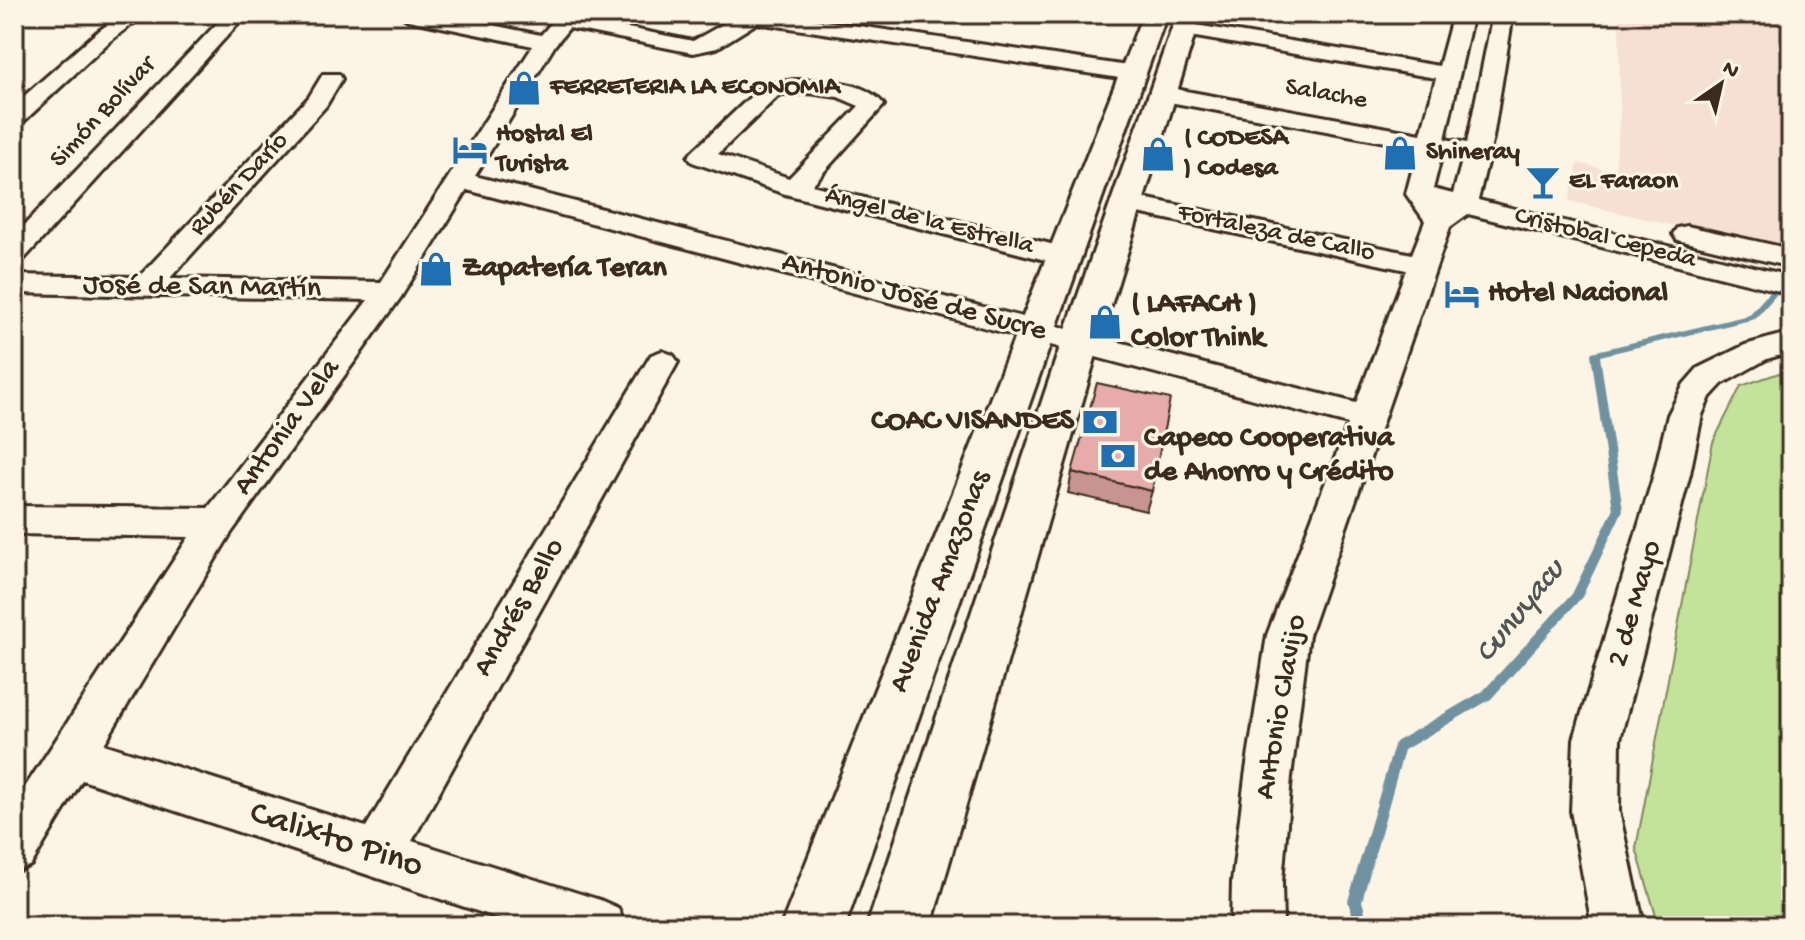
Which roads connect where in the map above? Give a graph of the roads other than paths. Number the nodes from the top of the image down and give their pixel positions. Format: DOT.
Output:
graph roads {
  1 [pos="135,14"];
  2 [pos="237,14"];
  3 [pos="408,14"];
  4 [pos="891,14"];
  5 [pos="1463,14"];
  6 [pos="1502,14"];
  7 [pos="1176,19"];
  8 [pos="560,26"];
  9 [pos="875,33"];
  10 [pos="1449,74"];
  11 [pos="331,79"];
  12 [pos="1148,83"];
  13 [pos="14,118"];
  14 [pos="1433,143"];
  15 [pos="1477,152"];
  16 [pos="461,180"];
  17 [pos="794,188"];
  18 [pos="1443,196"];
  19 [pos="1129,203"];
  20 [pos="14,253"];
  21 [pos="1065,256"];
  22 [pos="1791,258"];
  23 [pos="1423,265"];
  24 [pos="14,284"];
  25 [pos="1791,285"];
  26 [pos="145,288"];
  27 [pos="390,291"];
  28 [pos="1036,330"];
  29 [pos="1081,341"];
  30 [pos="1791,342"];
  31 [pos="662,362"];
  32 [pos="1366,417"];
  33 [pos="14,520"];
  34 [pos="218,523"];
  35 [pos="73,756"];
  36 [pos="14,848"];
  37 [pos="378,854"];
  38 [pos="600,926"];
  39 [pos="813,926"];
  40 [pos="899,926"];
  41 [pos="1257,926"];
  42 [pos="1618,926"];
  1 -- 13 [label="street"];
  2 -- 20 [label="street, Simón Bolívar"];
  3 -- 8 [label="street, Salache"];
  4 -- 9 [label="street"];
  5 -- 10 [label="street, Antonio Clavijo"];
  6 -- 15 [label="street, Antonio Clavijo"];
  7 -- 10 [label="street"];
  7 -- 12 [label="main road, Avenida Amazonas"];
  8 -- 9 [label="street, Salache"];
  8 -- 16 [label="street, Antonia Vela"];
  9 -- 12 [label="street, Salache"];
  10 -- 14 [label="street, Antonio Clavijo"];
  11 -- 26 [label="street, Rubén Darío"];
  12 -- 14 [label="street, Salache"];
  12 -- 19 [label="main road, Avenida Amazonas"];
  12 -- 21 [label="main road, Avenida Amazonas"];
  14 -- 15 [label="street, Salache"];
  14 -- 18 [label="street, Antonio Clavijo"];
  15 -- 18 [label="street, Antonio Clavijo"];
  16 -- 27 [label="street, Antonia Vela"];
  16 -- 28 [label="street, Antonio José de Sucre"];
  17 -- 17 [label="street, Ángel de la Estrella"];
  17 -- 21 [label="street, Ángel de la Estrella"];
  18 -- 22 [label="street, Cristobal Cepeda"];
  18 -- 23 [label="street, Antonio Clavijo"];
  18 -- 25 [label="street, Cristobal Cepeda"];
  19 -- 23 [label="street, Fortaleza de Callo"];
  19 -- 29 [label="main road, Avenida Amazonas"];
  21 -- 28 [label="main road, Avenida Amazonas"];
  23 -- 32 [label="street, Antonio Clavijo"];
  24 -- 26 [label="street, José de San Martín"];
  26 -- 27 [label="street, José de San Martín"];
  27 -- 34 [label="street, Antonia Vela"];
  28 -- 29 [label="street, Antonio José de Sucre"];
  28 -- 39 [label="main road, Avenida Amazonas"];
  29 -- 32 [label="street, Antonio José de Sucre"];
  29 -- 40 [label="main road, Avenida Amazonas"];
  30 -- 42 [label="street, 2 de Mayo"];
  31 -- 37 [label="street, Andrés Bello"];
  32 -- 41 [label="street, Antonio Clavijo"];
  33 -- 34 [label="street"];
  34 -- 35 [label="street, Antonia Vela"];
  35 -- 36 [label="street, Antonia Vela"];
  35 -- 37 [label="street, Calixto Pino"];
  37 -- 38 [label="street, Calixto Pino"];
}
